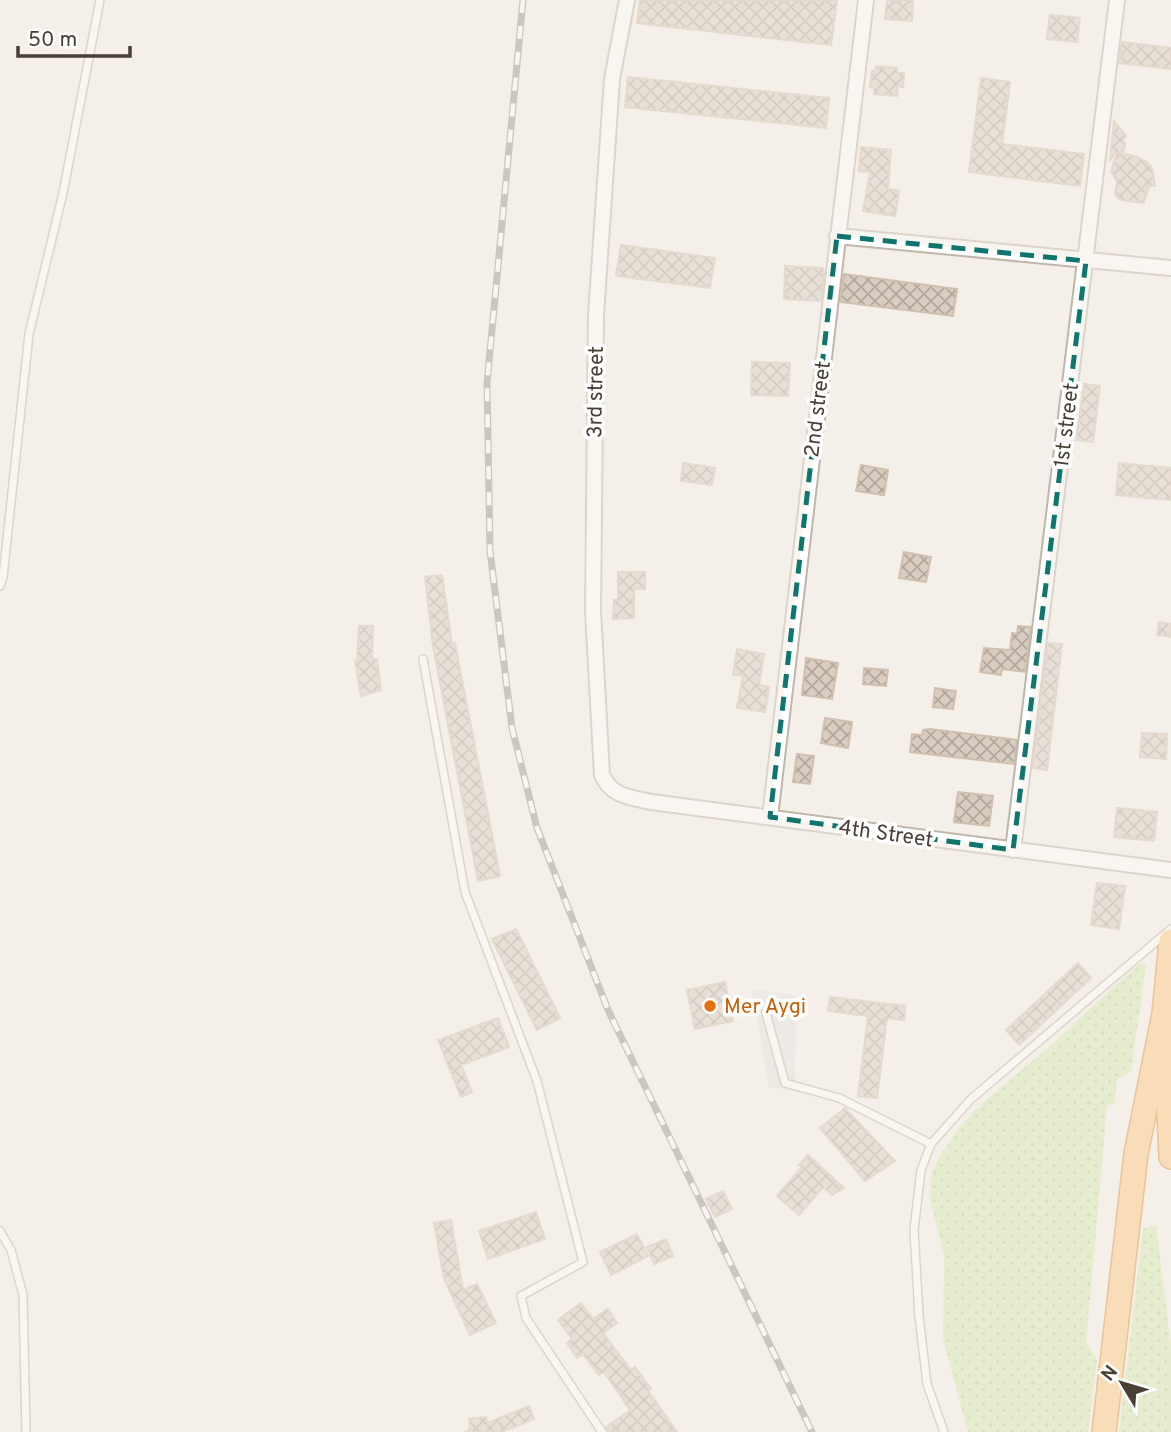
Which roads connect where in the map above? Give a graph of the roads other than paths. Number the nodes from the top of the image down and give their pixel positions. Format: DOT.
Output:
graph roads {
  1 [pos="100,0"];
  2 [pos="626,0"];
  3 [pos="866,0"];
  4 [pos="1116,0"];
  5 [pos="837,236"];
  6 [pos="1086,261"];
  7 [pos="1171,268"];
  8 [pos="0,586"];
  9 [pos="423,659"];
  10 [pos="606,784"];
  11 [pos="770,817"];
  12 [pos="1013,850"];
  13 [pos="1171,870"];
  14 [pos="1171,929"];
  15 [pos="1171,942"];
  16 [pos="766,1013"];
  17 [pos="1164,1014"];
  18 [pos="931,1144"];
  19 [pos="1171,1157"];
  20 [pos="0,1231"];
  21 [pos="26,1432"];
  22 [pos="602,1432"];
  23 [pos="944,1432"];
  24 [pos="1104,1432"];
  1 -- 8 [label="lane"];
  2 -- 10 [label="street, 3rd street"];
  3 -- 5 [label="street, 2nd street"];
  4 -- 6 [label="street, 1st street"];
  5 -- 6 [label="street"];
  5 -- 11 [label="street, 2nd street"];
  6 -- 7 [label="street"];
  6 -- 12 [label="street, 1st street"];
  9 -- 22 [label="lane"];
  10 -- 11 [label="street, 4th Street"];
  11 -- 12 [label="street, 4th Street"];
  12 -- 13 [label="street, 4th Street"];
  14 -- 18 [label="lane"];
  15 -- 17 [label="highway"];
  16 -- 18 [label="lane"];
  17 -- 19 [label="highway"];
  17 -- 24 [label="highway"];
  18 -- 23 [label="lane"];
  20 -- 21 [label="lane"];
}
